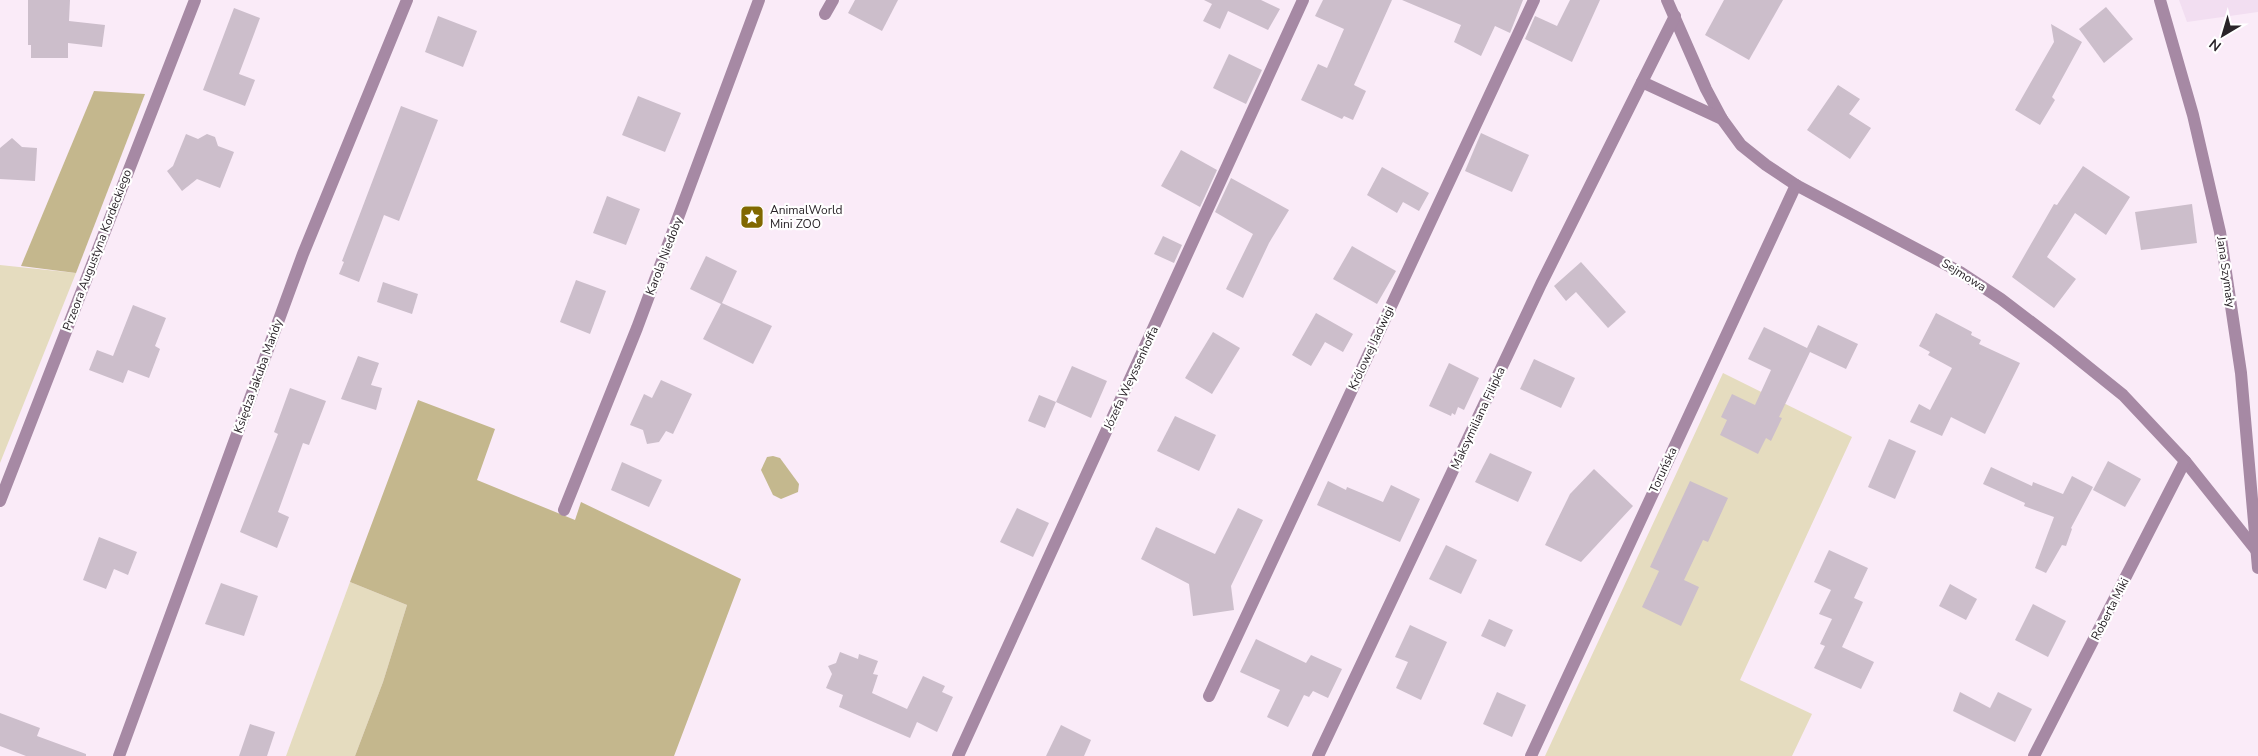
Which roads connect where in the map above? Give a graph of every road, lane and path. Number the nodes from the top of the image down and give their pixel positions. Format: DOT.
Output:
graph roads {
  1 [pos="195,0"];
  2 [pos="408,0"];
  3 [pos="759,0"];
  4 [pos="833,0"];
  5 [pos="1303,0"];
  6 [pos="1534,0"];
  7 [pos="1667,0"];
  8 [pos="2160,0"];
  9 [pos="825,14"];
  10 [pos="1675,16"];
  11 [pos="1642,82"];
  12 [pos="1722,119"];
  13 [pos="1796,185"];
  14 [pos="2185,462"];
  15 [pos="0,501"];
  16 [pos="564,510"];
  17 [pos="2256,550"];
  18 [pos="2258,568"];
  19 [pos="1209,696"];
  20 [pos="119,756"];
  21 [pos="958,756"];
  22 [pos="1318,756"];
  23 [pos="1530,756"];
  24 [pos="2034,756"];
  1 -- 15 [label="street, Przeora Augustyna Kordeckiego"];
  2 -- 20 [label="street, Księdza Jakuba Mańdy"];
  3 -- 16 [label="street, Karola Niedoby"];
  4 -- 9 [label="street"];
  5 -- 21 [label="street, Józefa Weyssenhoffa"];
  6 -- 19 [label="street, Królowej Jadwigi"];
  7 -- 10 [label="street, Sejmowa"];
  8 -- 17 [label="street, Jana Szymały"];
  10 -- 11 [label="street, Maksymiliana Filipka"];
  10 -- 12 [label="street, Sejmowa"];
  11 -- 12 [label="street"];
  11 -- 22 [label="street, Maksymiliana Filipka"];
  12 -- 13 [label="street, Sejmowa"];
  13 -- 14 [label="street, Sejmowa"];
  13 -- 23 [label="street, Toruńska"];
  14 -- 17 [label="street, Sejmowa"];
  14 -- 24 [label="street, Roberta Miki"];
  17 -- 18 [label="street"];
}
